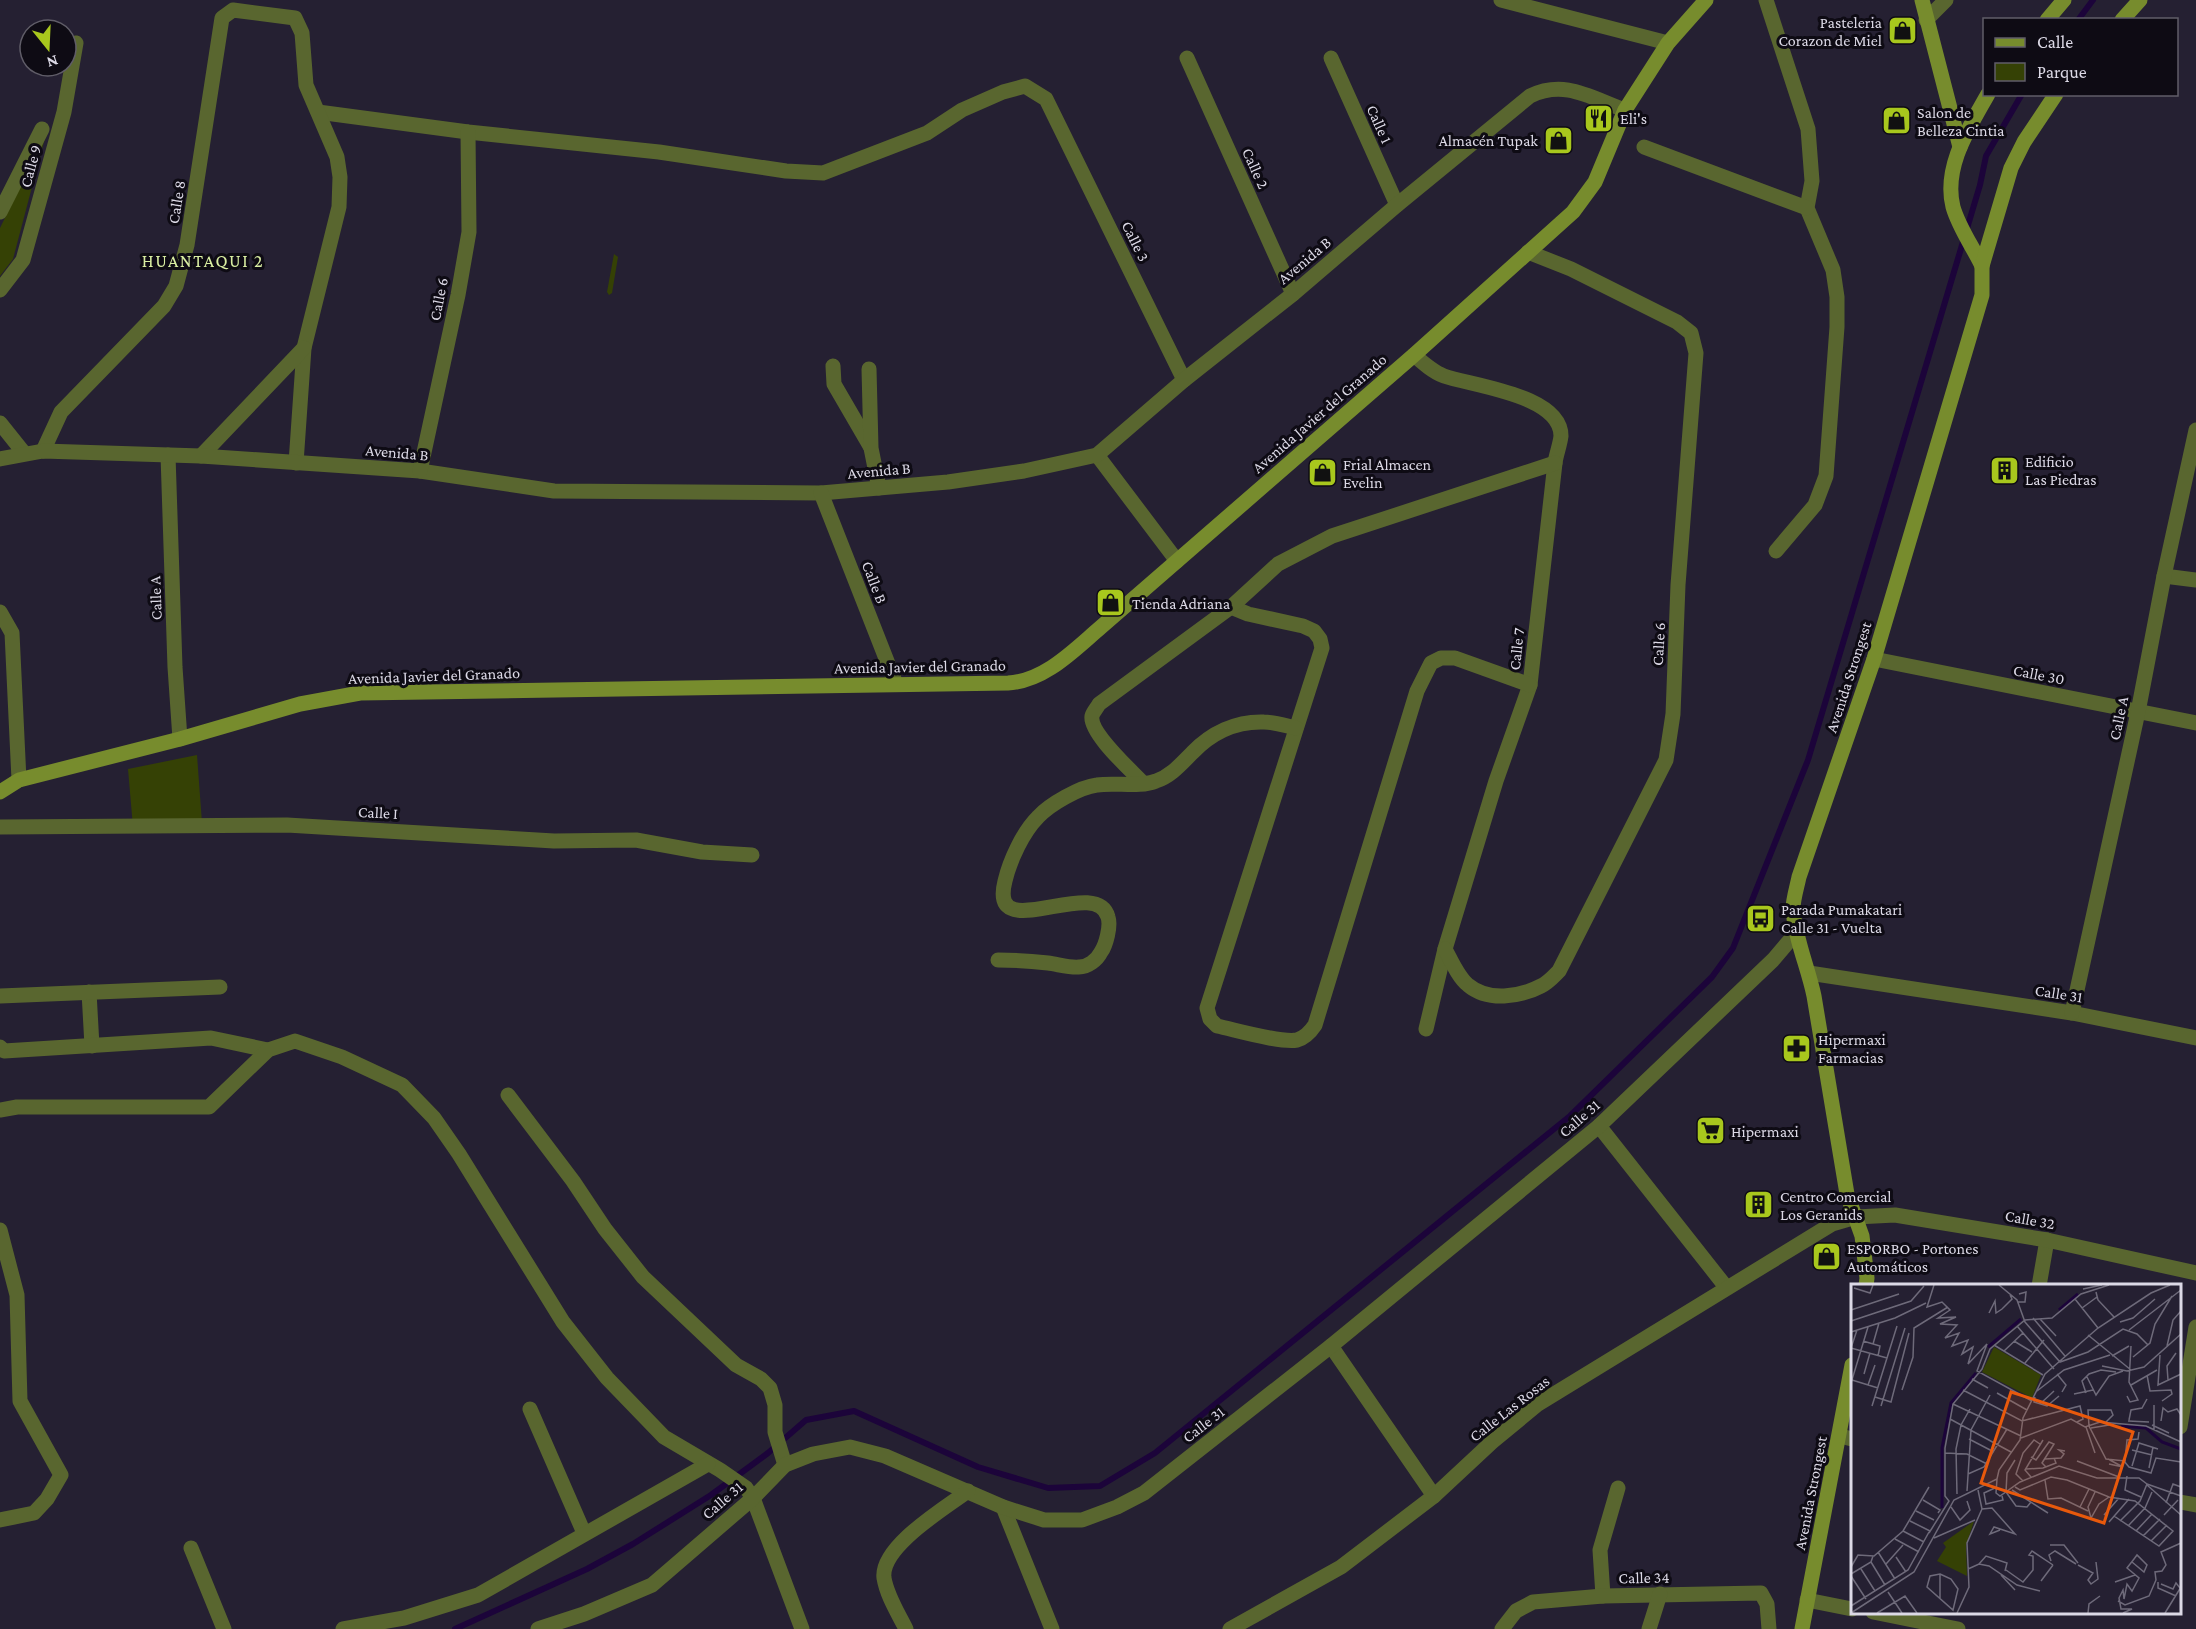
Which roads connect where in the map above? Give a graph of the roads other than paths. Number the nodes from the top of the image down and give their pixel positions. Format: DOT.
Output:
graph roads {
  1 [pos="1502,0"];
  2 [pos="1706,0"];
  3 [pos="1766,0"];
  4 [pos="1922,0"];
  5 [pos="1946,0"];
  6 [pos="2064,0"];
  7 [pos="2140,0"];
  8 [pos="2049,18"];
  9 [pos="2124,18"];
  10 [pos="1926,20"];
  11 [pos="1668,43"];
  12 [pos="1187,57"];
  13 [pos="1331,58"];
  14 [pos="70,78"];
  15 [pos="1987,96"];
  16 [pos="2055,96"];
  17 [pos="1625,110"];
  18 [pos="318,112"];
  19 [pos="42,129"];
  20 [pos="468,132"];
  21 [pos="1644,147"];
  22 [pos="1960,147"];
  23 [pos="1396,205"];
  24 [pos="1807,208"];
  25 [pos="0,212"];
  26 [pos="1528,252"];
  27 [pos="1982,266"];
  28 [pos="0,290"];
  29 [pos="1293,294"];
  30 [pos="304,348"];
  31 [pos="1414,355"];
  32 [pos="832,366"];
  33 [pos="869,369"];
  34 [pos="1184,380"];
  35 [pos="0,423"];
  36 [pos="2196,430"];
  37 [pos="871,448"];
  38 [pos="43,452"];
  39 [pos="24,453"];
  40 [pos="168,455"];
  41 [pos="1097,455"];
  42 [pos="201,456"];
  43 [pos="0,459"];
  44 [pos="296,463"];
  45 [pos="1555,463"];
  46 [pos="420,471"];
  47 [pos="879,488"];
  48 [pos="821,493"];
  49 [pos="1776,551"];
  50 [pos="1177,561"];
  51 [pos="2164,576"];
  52 [pos="2196,580"];
  53 [pos="1231,607"];
  54 [pos="0,612"];
  55 [pos="1874,659"];
  56 [pos="896,684"];
  57 [pos="1530,685"];
  58 [pos="2138,712"];
  59 [pos="2196,723"];
  60 [pos="1296,728"];
  61 [pos="180,739"];
  62 [pos="19,780"];
  63 [pos="1143,783"];
  64 [pos="0,792"];
  65 [pos="0,827"];
  66 [pos="752,855"];
  67 [pos="1796,933"];
  68 [pos="1445,949"];
  69 [pos="998,960"];
  70 [pos="1809,973"];
  71 [pos="220,987"];
  72 [pos="89,992"];
  73 [pos="0,996"];
  74 [pos="2072,1013"];
  75 [pos="1426,1029"];
  76 [pos="2196,1038"];
  77 [pos="92,1046"];
  78 [pos="0,1047"];
  79 [pos="268,1050"];
  80 [pos="508,1095"];
  81 [pos="0,1110"];
  82 [pos="1599,1126"];
  83 [pos="1856,1217"];
  84 [pos="0,1230"];
  85 [pos="2047,1240"];
  86 [pos="2196,1273"];
  87 [pos="1866,1284"];
  88 [pos="2039,1284"];
  89 [pos="1726,1287"];
  90 [pos="2196,1327"];
  91 [pos="1331,1346"];
  92 [pos="1851,1377"];
  93 [pos="530,1409"];
  94 [pos="2181,1421"];
  95 [pos="1846,1437"];
  96 [pos="781,1452"];
  97 [pos="714,1467"];
  98 [pos="1618,1488"];
  99 [pos="968,1491"];
  100 [pos="750,1493"];
  101 [pos="1434,1496"];
  102 [pos="2181,1502"];
  103 [pos="2196,1505"];
  104 [pos="1003,1507"];
  105 [pos="0,1520"];
  106 [pos="584,1533"];
  107 [pos="191,1548"];
  108 [pos="1660,1594"];
  109 [pos="1603,1596"];
  110 [pos="1807,1600"];
  111 [pos="1851,1609"];
  112 [pos="1883,1614"];
  113 [pos="224,1629"];
  114 [pos="343,1629"];
  115 [pos="538,1629"];
  116 [pos="802,1629"];
  117 [pos="906,1629"];
  118 [pos="1052,1629"];
  119 [pos="1230,1629"];
  120 [pos="1503,1629"];
  121 [pos="1649,1629"];
  122 [pos="1769,1629"];
  123 [pos="1802,1629"];
  124 [pos="1958,1629"];
  1 -- 11 [label="street"];
  2 -- 11 [label="street, Avenida Javier del Granado"];
  3 -- 24 [label="street"];
  4 -- 10 [label="street"];
  5 -- 10 [label="street"];
  6 -- 8 [label="street"];
  7 -- 9 [label="street"];
  10 -- 22 [label="street"];
  11 -- 17 [label="street, Avenida Javier del Granado"];
  12 -- 29 [label="street, Calle 2"];
  13 -- 23 [label="street, Calle 1"];
  14 -- 28 [label="street, Calle 9"];
  15 -- 22 [label="street"];
  16 -- 27 [label="street, Avenida Strongest"];
  17 -- 23 [label="street, Avenida B"];
  17 -- 26 [label="street, Avenida Javier del Granado"];
  18 -- 20 [label="street, Calle 3"];
  18 -- 30 [label="street"];
  18 -- 38 [label="street, Calle 8"];
  19 -- 25 [label="street"];
  20 -- 34 [label="street, Calle 3"];
  20 -- 46 [label="street, Calle 6"];
  21 -- 24 [label="street"];
  22 -- 27 [label="street"];
  23 -- 29 [label="street, Avenida B"];
  24 -- 49 [label="street"];
  26 -- 31 [label="street, Avenida Javier del Granado"];
  26 -- 68 [label="street, Calle 6"];
  27 -- 55 [label="street, Avenida Strongest"];
  29 -- 34 [label="street, Avenida B"];
  30 -- 42 [label="street"];
  30 -- 44 [label="street"];
  31 -- 45 [label="street, Calle 7"];
  31 -- 50 [label="street, Avenida Javier del Granado"];
  32 -- 37 [label="street"];
  33 -- 37 [label="street"];
  34 -- 41 [label="street, Avenida B"];
  35 -- 39 [label="street"];
  36 -- 51 [label="street, Calle A"];
  37 -- 47 [label="street"];
  38 -- 39 [label="street, Avenida B"];
  38 -- 40 [label="street, Avenida B"];
  39 -- 43 [label="street, Avenida B"];
  40 -- 42 [label="street, Avenida B"];
  40 -- 61 [label="street, Calle A"];
  41 -- 47 [label="street, Avenida B"];
  41 -- 50 [label="street"];
  42 -- 44 [label="street, Avenida B"];
  44 -- 46 [label="street, Avenida B"];
  45 -- 53 [label="street"];
  45 -- 57 [label="street, Calle 7"];
  46 -- 48 [label="street, Avenida B"];
  47 -- 48 [label="street, Avenida B"];
  48 -- 56 [label="street, Calle B"];
  50 -- 56 [label="street, Avenida Javier del Granado"];
  51 -- 52 [label="street"];
  51 -- 58 [label="street, Calle A"];
  53 -- 60 [label="street"];
  53 -- 63 [label="street"];
  54 -- 62 [label="street"];
  55 -- 58 [label="street, Calle 30"];
  55 -- 67 [label="street, Avenida Strongest"];
  56 -- 61 [label="street, Avenida Javier del Granado"];
  57 -- 60 [label="street"];
  57 -- 68 [label="street, Calle 7"];
  58 -- 59 [label="street, Calle 30"];
  58 -- 74 [label="street, Calle A"];
  60 -- 63 [label="street"];
  61 -- 62 [label="street, Avenida Javier del Granado"];
  62 -- 64 [label="street, Avenida Javier del Granado"];
  63 -- 69 [label="street"];
  65 -- 66 [label="street, Calle I"];
  67 -- 70 [label="street, Avenida Strongest"];
  67 -- 82 [label="street, Calle 31"];
  68 -- 75 [label="street, Calle 7"];
  70 -- 74 [label="street, Calle 31"];
  70 -- 83 [label="street, Avenida Strongest"];
  71 -- 72 [label="street"];
  72 -- 73 [label="street"];
  72 -- 77 [label="street"];
  74 -- 76 [label="street, Calle 31"];
  77 -- 78 [label="street"];
  77 -- 79 [label="street"];
  79 -- 81 [label="street"];
  79 -- 97 [label="street"];
  80 -- 96 [label="street"];
  82 -- 89 [label="street"];
  82 -- 91 [label="street, Calle 31"];
  83 -- 85 [label="street, Calle 32"];
  83 -- 87 [label="street, Avenida Strongest"];
  83 -- 89 [label="street, Calle Las Rosas"];
  84 -- 105 [label="street"];
  85 -- 86 [label="street, Calle 32"];
  85 -- 88 [label="street"];
  89 -- 101 [label="street, Calle Las Rosas"];
  90 -- 94 [label="street"];
  91 -- 101 [label="street"];
  91 -- 104 [label="street, Calle 31"];
  92 -- 95 [label="street, Avenida Strongest"];
  93 -- 106 [label="street"];
  95 -- 110 [label="street, Avenida Strongest"];
  96 -- 99 [label="street, Calle 31"];
  96 -- 100 [label="street, Calle 31"];
  97 -- 100 [label="street"];
  97 -- 106 [label="street"];
  98 -- 109 [label="street"];
  99 -- 104 [label="street, Calle 31"];
  99 -- 117 [label="street"];
  100 -- 115 [label="street, Calle 31"];
  100 -- 116 [label="street"];
  101 -- 119 [label="street, Calle Las Rosas"];
  102 -- 103 [label="street"];
  104 -- 118 [label="street"];
  106 -- 114 [label="street"];
  107 -- 113 [label="street"];
  108 -- 109 [label="street, Calle 34"];
  108 -- 121 [label="street"];
  108 -- 122 [label="street, Calle 34"];
  109 -- 120 [label="street, Calle 34"];
  110 -- 111 [label="street"];
  110 -- 123 [label="street, Avenida Strongest"];
  112 -- 124 [label="street"];
}
